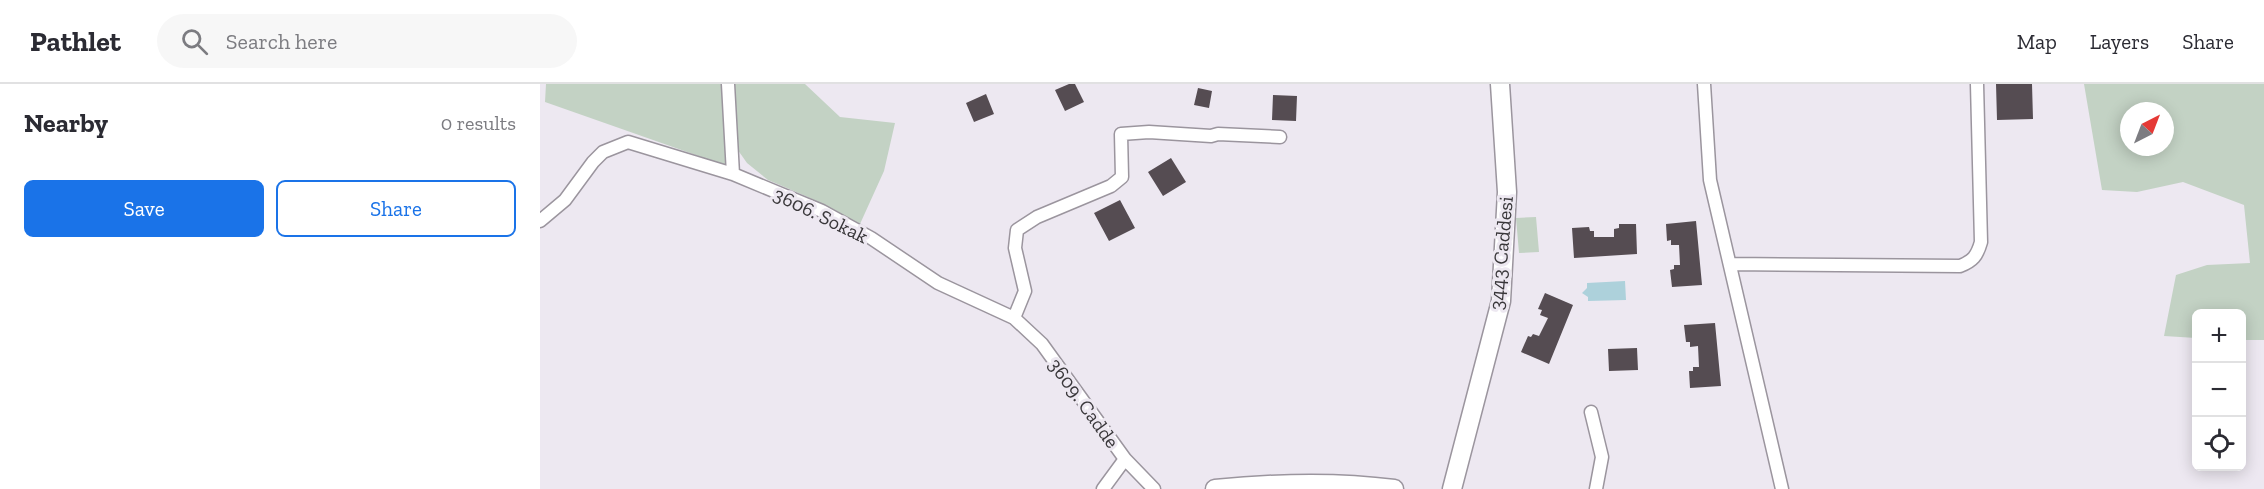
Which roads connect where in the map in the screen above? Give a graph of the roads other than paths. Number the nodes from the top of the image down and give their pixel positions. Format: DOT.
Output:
graph roads {
  1 [pos="728,84"];
  2 [pos="1500,84"];
  3 [pos="1704,84"];
  4 [pos="1977,84"];
  5 [pos="1280,137"];
  6 [pos="733,174"];
  7 [pos="540,221"];
  8 [pos="1730,264"];
  9 [pos="1014,318"];
  10 [pos="1591,412"];
  11 [pos="1125,459"];
  12 [pos="1103,489"];
  13 [pos="1154,489"];
  14 [pos="1215,489"];
  15 [pos="1394,489"];
  16 [pos="1452,489"];
  17 [pos="1596,489"];
  18 [pos="1782,489"];
  1 -- 6 [label="street"];
  2 -- 16 [label="street, 3443 Caddesi"];
  3 -- 8 [label="street"];
  4 -- 8 [label="street"];
  5 -- 9 [label="street"];
  6 -- 7 [label="street, 3606. Sokak"];
  6 -- 9 [label="street, 3606. Sokak"];
  8 -- 18 [label="street"];
  9 -- 11 [label="street, 3609. Cadde"];
  10 -- 17 [label="street"];
  11 -- 12 [label="street"];
  11 -- 13 [label="street, 3609. Cadde"];
  14 -- 15 [label="street"];
}
